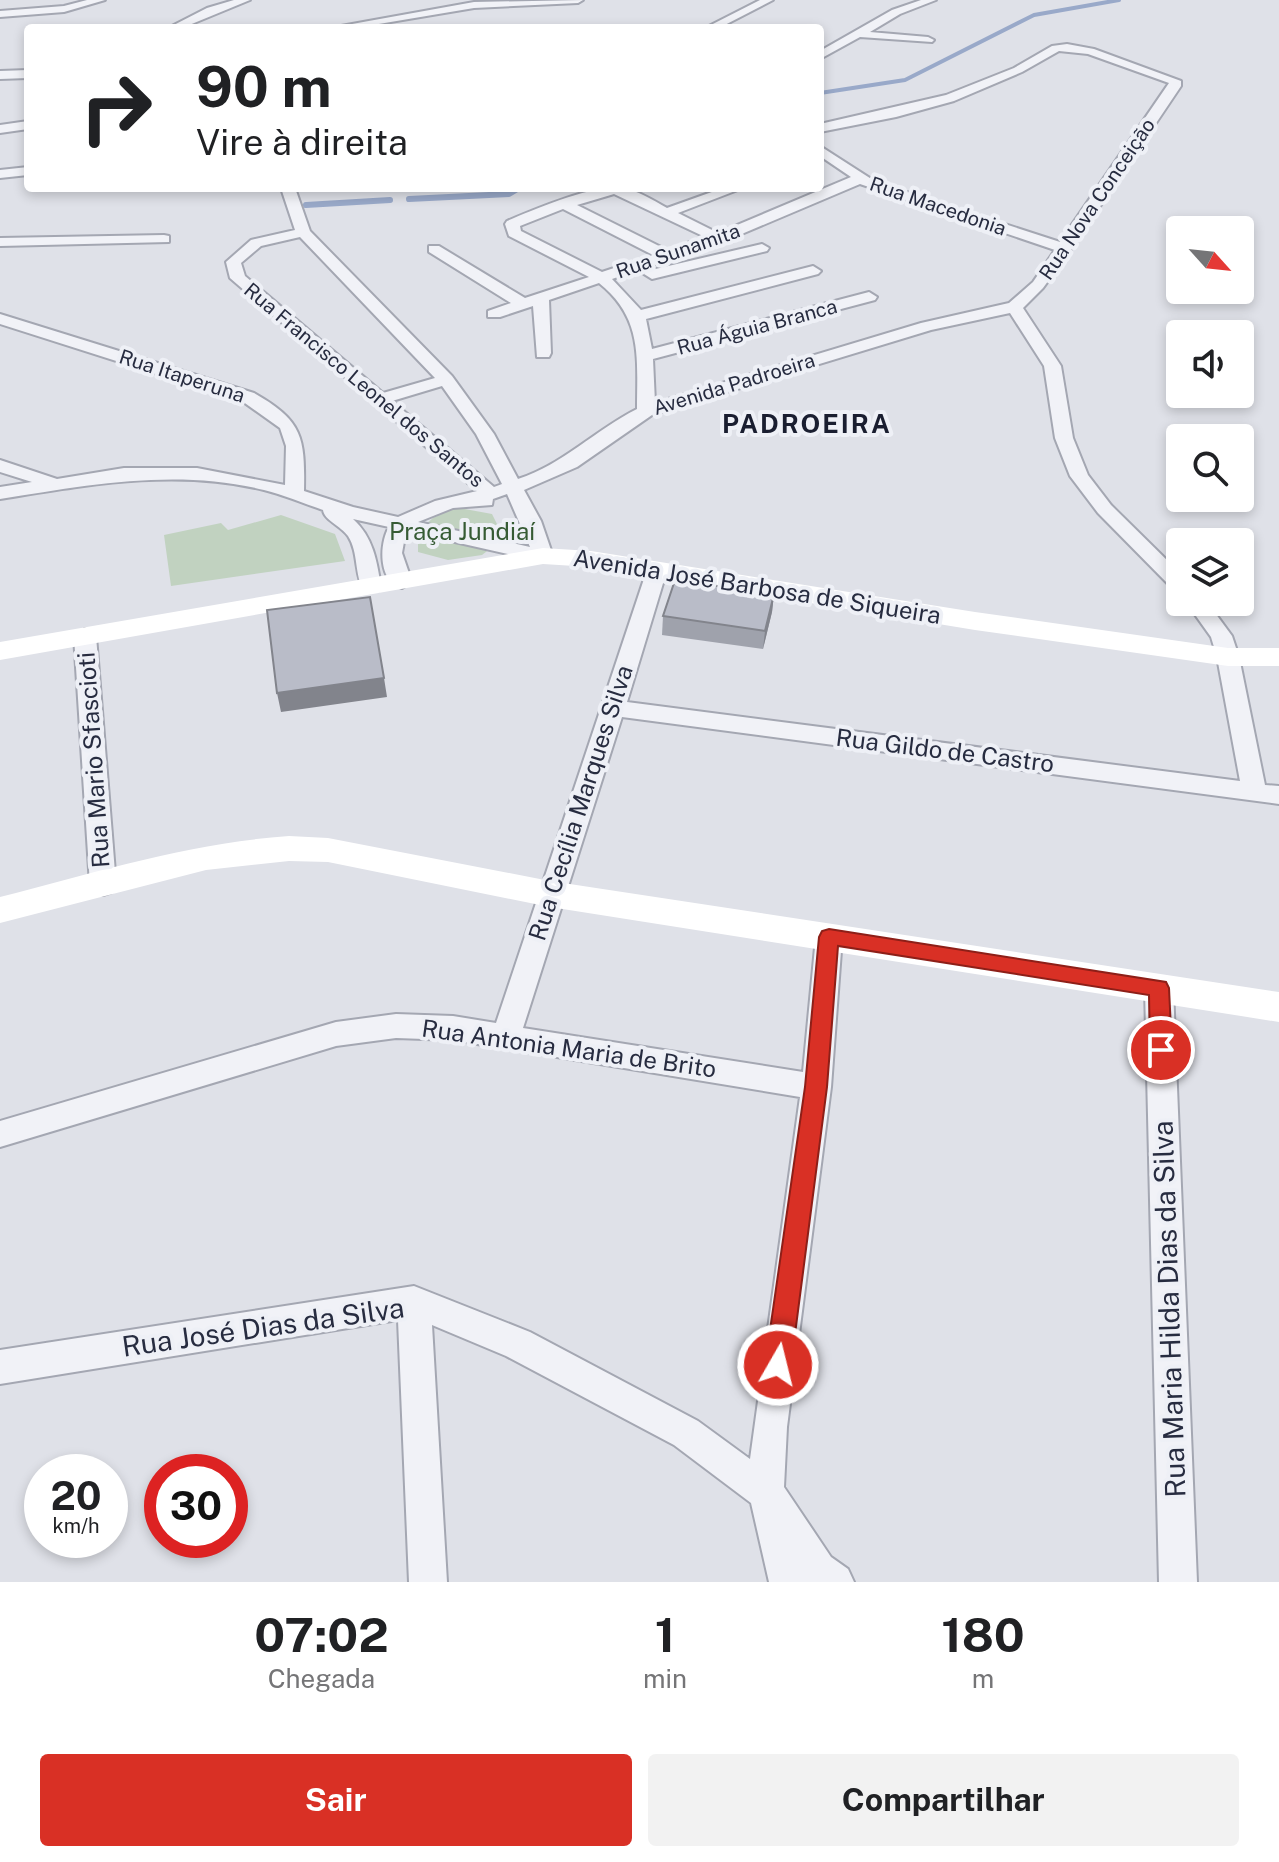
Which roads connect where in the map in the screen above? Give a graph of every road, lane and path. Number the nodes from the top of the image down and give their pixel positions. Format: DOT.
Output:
graph roads {
  1 [pos="100,0"];
  2 [pos="245,0"];
  3 [pos="578,0"];
  4 [pos="734,0"];
  5 [pos="768,0"];
  6 [pos="931,0"];
  7 [pos="752,8"];
  8 [pos="0,14"];
  9 [pos="181,24"];
  10 [pos="359,24"];
  11 [pos="718,24"];
  12 [pos="858,34"];
  13 [pos="928,40"];
  14 [pos="824,54"];
  15 [pos="24,74"];
  16 [pos="0,75"];
  17 [pos="24,126"];
  18 [pos="824,127"];
  19 [pos="0,129"];
  20 [pos="824,155"];
  21 [pos="24,171"];
  22 [pos="0,174"];
  23 [pos="859,179"];
  24 [pos="289,192"];
  25 [pos="611,192"];
  26 [pos="623,192"];
  27 [pos="725,192"];
  28 [pos="563,204"];
  29 [pos="668,212"];
  30 [pos="303,232"];
  31 [pos="717,238"];
  32 [pos="164,239"];
  33 [pos="0,242"];
  34 [pos="762,248"];
  35 [pos="1065,248"];
  36 [pos="434,249"];
  37 [pos="665,255"];
  38 [pos="813,271"];
  39 [pos="606,281"];
  40 [pos="869,297"];
  41 [pos="541,298"];
  42 [pos="523,304"];
  43 [pos="1014,307"];
  44 [pos="494,314"];
  45 [pos="637,316"];
  46 [pos="0,319"];
  47 [pos="543,353"];
  48 [pos="645,356"];
  49 [pos="446,380"];
  50 [pos="379,399"];
  51 [pos="646,411"];
  52 [pos="497,456"];
  53 [pos="458,464"];
  54 [pos="0,466"];
  55 [pos="53,483"];
  56 [pos="513,486"];
  57 [pos="0,493"];
  58 [pos="294,494"];
  59 [pos="480,496"];
  60 [pos="319,504"];
  61 [pos="531,521"];
  62 [pos="400,524"];
  63 [pos="543,556"];
  64 [pos="657,570"];
  65 [pos="1166,571"];
  66 [pos="402,582"];
  67 [pos="371,587"];
  68 [pos="1206,616"];
  69 [pos="85,636"];
  70 [pos="0,651"];
  71 [pos="1228,657"];
  72 [pos="1279,657"];
  73 [pos="612,708"];
  74 [pos="1254,792"];
  75 [pos="1279,795"];
  76 [pos="103,885"];
  77 [pos="550,894"];
  78 [pos="0,910"];
  79 [pos="829,937"];
  80 [pos="1159,988"];
  81 [pos="1279,1007"];
  82 [pos="506,1037"];
  83 [pos="816,1087"];
  84 [pos="0,1134"];
  85 [pos="414,1302"];
  86 [pos="0,1367"];
  87 [pos="766,1492"];
  88 [pos="428,1582"];
  89 [pos="788,1582"];
  90 [pos="835,1582"];
  91 [pos="1178,1582"];
  1 -- 8 [label="street"];
  2 -- 9 [label="street"];
  3 -- 10 [label="street"];
  4 -- 7 [label="street"];
  5 -- 7 [label="street"];
  6 -- 12 [label="street"];
  7 -- 11 [label="street"];
  12 -- 13 [label="street"];
  12 -- 14 [label="street"];
  15 -- 16 [label="street"];
  17 -- 19 [label="street"];
  18 -- 35 [label="street, Rua Nova Conceição"];
  20 -- 23 [label="street, Rua Macedonia"];
  21 -- 22 [label="street"];
  23 -- 31 [label="street, Rua Sunamita"];
  23 -- 35 [label="street, Rua Macedonia"];
  24 -- 30 [label="street, Rua Francisco Leonel dos Santos"];
  25 -- 28 [label="street"];
  26 -- 29 [label="street"];
  27 -- 29 [label="street"];
  28 -- 37 [label="street"];
  28 -- 39 [label="street"];
  29 -- 31 [label="street"];
  30 -- 49 [label="street, Rua Francisco Leonel dos Santos"];
  30 -- 50 [label="street, Rua Francisco Leonel dos Santos"];
  31 -- 37 [label="street, Rua Sunamita"];
  32 -- 33 [label="street"];
  34 -- 39 [label="street"];
  35 -- 43 [label="street, Rua Nova Conceição"];
  36 -- 42 [label="street"];
  37 -- 39 [label="street, Rua Sunamita"];
  38 -- 45 [label="street"];
  39 -- 41 [label="street, Rua Sunamita"];
  39 -- 45 [label="street"];
  40 -- 48 [label="street, Rua Águia Branca"];
  41 -- 42 [label="street, Rua Sunamita"];
  41 -- 47 [label="street"];
  42 -- 44 [label="street, Rua Sunamita"];
  43 -- 51 [label="street, Avenida Padroeira"];
  43 -- 65 [label="street"];
  45 -- 48 [label="street"];
  46 -- 58 [label="street, Rua Itaperuna"];
  48 -- 51 [label="street"];
  49 -- 50 [label="street"];
  49 -- 52 [label="street, Rua Francisco Leonel dos Santos"];
  50 -- 53 [label="street, Rua Francisco Leonel dos Santos"];
  51 -- 56 [label="street, Avenida Padroeira"];
  52 -- 53 [label="street"];
  52 -- 56 [label="street, Rua Francisco Leonel dos Santos"];
  53 -- 59 [label="street, Rua Francisco Leonel dos Santos"];
  54 -- 55 [label="street"];
  55 -- 57 [label="street"];
  55 -- 58 [label="street"];
  56 -- 59 [label="street, Avenida Padroeira"];
  56 -- 61 [label="street, Rua Francisco Leonel dos Santos"];
  58 -- 60 [label="street"];
  59 -- 61 [label="street"];
  59 -- 62 [label="street"];
  60 -- 62 [label="street"];
  60 -- 67 [label="street"];
  61 -- 63 [label="street"];
  62 -- 63 [label="street"];
  62 -- 66 [label="street"];
  63 -- 64 [label="main road, Avenida José Barbosa de Siqueira"];
  63 -- 66 [label="main road, Avenida José Barbosa de Siqueira"];
  64 -- 71 [label="main road, Avenida José Barbosa de Siqueira"];
  64 -- 73 [label="street, Rua Cecília Marques Silva"];
  66 -- 67 [label="main road, Avenida José Barbosa de Siqueira"];
  67 -- 69 [label="main road, Avenida José Barbosa de Siqueira"];
  68 -- 71 [label="street"];
  69 -- 70 [label="main road, Avenida José Barbosa de Siqueira"];
  69 -- 76 [label="street, Rua Mario Sfascioti"];
  71 -- 72 [label="main road, Avenida José Barbosa de Siqueira"];
  71 -- 74 [label="street"];
  73 -- 74 [label="street, Rua Gildo de Castro"];
  73 -- 77 [label="street, Rua Cecília Marques Silva"];
  74 -- 75 [label="street, Rua Gildo de Castro"];
  76 -- 77 [label="main road"];
  76 -- 78 [label="main road"];
  77 -- 79 [label="main road"];
  77 -- 82 [label="street, Rua Cecília Marques Silva"];
  79 -- 80 [label="main road"];
  79 -- 83 [label="street"];
  80 -- 81 [label="main road"];
  80 -- 91 [label="street, Rua Maria Hilda Dias da Silva"];
  82 -- 83 [label="street, Rua Antonia Maria de Brito"];
  82 -- 84 [label="street, Rua Antonia Maria de Brito"];
  83 -- 87 [label="street"];
  85 -- 86 [label="street, Rua José Dias da Silva"];
  85 -- 87 [label="street, Rua José Dias da Silva"];
  85 -- 88 [label="street"];
  87 -- 89 [label="street"];
  87 -- 90 [label="street, Rua José Dias da Silva"];
}
